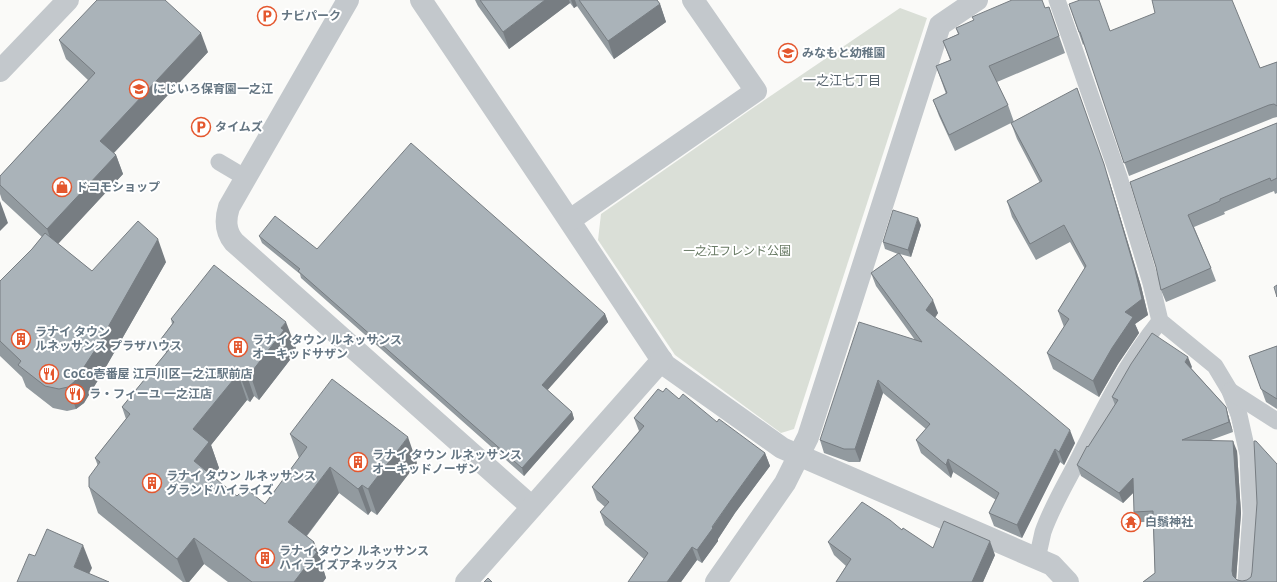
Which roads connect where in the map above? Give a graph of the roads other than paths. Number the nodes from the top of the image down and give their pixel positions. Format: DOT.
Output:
graph roads {
  1 [pos="68,0"];
  2 [pos="348,0"];
  3 [pos="421,0"];
  4 [pos="693,0"];
  5 [pos="977,0"];
  6 [pos="1057,0"];
  7 [pos="0,71"];
  8 [pos="219,162"];
  9 [pos="246,178"];
  10 [pos="570,220"];
  11 [pos="1160,320"];
  12 [pos="662,360"];
  13 [pos="1230,391"];
  14 [pos="1277,421"];
  15 [pos="799,455"];
  16 [pos="532,507"];
  17 [pos="1037,559"];
  18 [pos="466,582"];
  19 [pos="716,582"];
  20 [pos="1068,582"];
  21 [pos="1246,582"];
  1 -- 7 [label="street"];
  2 -- 9 [label="street"];
  3 -- 10 [label="street"];
  4 -- 10 [label="street"];
  5 -- 15 [label="street"];
  6 -- 11 [label="lane"];
  8 -- 9 [label="lane"];
  9 -- 16 [label="street"];
  10 -- 12 [label="street"];
  11 -- 13 [label="lane"];
  11 -- 17 [label="lane"];
  12 -- 15 [label="street"];
  12 -- 16 [label="street"];
  13 -- 14 [label="lane"];
  13 -- 21 [label="lane"];
  15 -- 17 [label="street"];
  15 -- 19 [label="street"];
  16 -- 18 [label="street"];
  17 -- 20 [label="street"];
}
